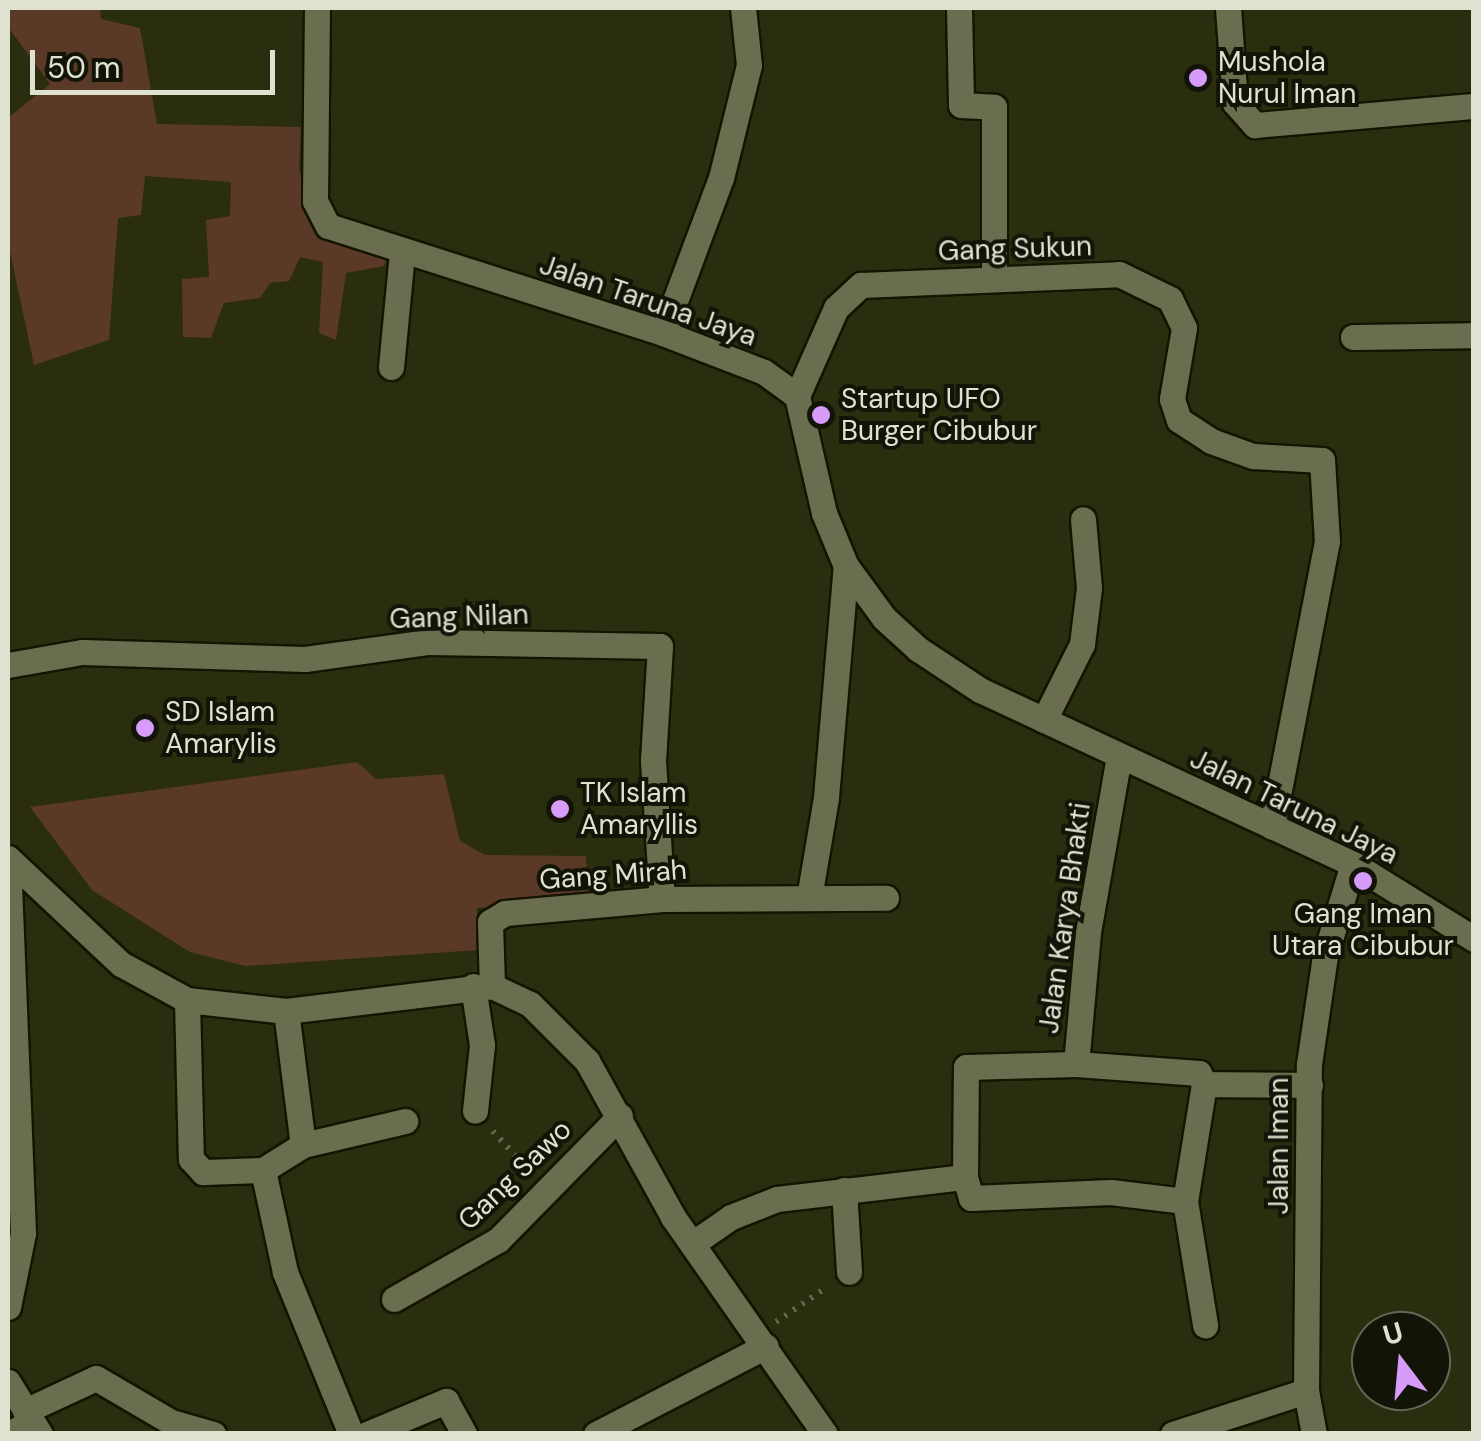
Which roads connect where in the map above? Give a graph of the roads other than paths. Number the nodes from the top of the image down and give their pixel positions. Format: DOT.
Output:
graph roads {
  1 [pos="317,8"];
  2 [pos="743,8"];
  3 [pos="959,8"];
  4 [pos="1228,8"];
  5 [pos="1474,106"];
  6 [pos="402,254"];
  7 [pos="994,279"];
  8 [pos="663,333"];
  9 [pos="1474,335"];
  10 [pos="1354,337"];
  11 [pos="392,367"];
  12 [pos="798,396"];
  13 [pos="1084,519"];
  14 [pos="846,566"];
  15 [pos="8,665"];
  16 [pos="1044,720"];
  17 [pos="1119,756"];
  18 [pos="1272,827"];
  19 [pos="8,859"];
  20 [pos="1353,864"];
  21 [pos="808,898"];
  22 [pos="886,898"];
  23 [pos="662,899"];
  24 [pos="1474,940"];
  25 [pos="483,986"];
  26 [pos="187,1000"];
  27 [pos="286,1011"];
  28 [pos="10,1025"];
  29 [pos="1063,1065"];
  30 [pos="1204,1084"];
  31 [pos="1310,1085"];
  32 [pos="475,1111"];
  33 [pos="620,1116"];
  34 [pos="404,1121"];
  35 [pos="303,1145"];
  36 [pos="263,1170"];
  37 [pos="965,1176"];
  38 [pos="844,1190"];
  39 [pos="1185,1201"];
  40 [pos="692,1244"];
  41 [pos="849,1272"];
  42 [pos="394,1299"];
  43 [pos="8,1307"];
  44 [pos="1206,1325"];
  45 [pos="762,1341"];
  46 [pos="8,1382"];
  47 [pos="1306,1390"];
  48 [pos="27,1425"];
  49 [pos="213,1434"];
  50 [pos="351,1434"];
  51 [pos="366,1434"];
  52 [pos="464,1434"];
  53 [pos="596,1434"];
  54 [pos="824,1434"];
  55 [pos="1173,1434"];
  56 [pos="1314,1434"];
  1 -- 6 [label="street, Jalan Taruna Jaya"];
  2 -- 8 [label="street"];
  3 -- 7 [label="street"];
  4 -- 5 [label="street"];
  6 -- 8 [label="street, Jalan Taruna Jaya"];
  6 -- 11 [label="street"];
  7 -- 12 [label="street, Gang Sukun"];
  7 -- 18 [label="street, Gang Sukun"];
  8 -- 12 [label="street, Jalan Taruna Jaya"];
  9 -- 10 [label="street"];
  12 -- 14 [label="street, Jalan Taruna Jaya"];
  13 -- 16 [label="street"];
  14 -- 16 [label="street, Jalan Taruna Jaya"];
  14 -- 21 [label="street"];
  15 -- 23 [label="street, Gang Nilan"];
  16 -- 17 [label="street, Jalan Taruna Jaya"];
  17 -- 18 [label="street, Jalan Taruna Jaya"];
  17 -- 29 [label="street, Jalan Karya Bhakti"];
  18 -- 20 [label="street, Jalan Taruna Jaya"];
  19 -- 26 [label="street"];
  19 -- 28 [label="street"];
  20 -- 24 [label="street, Jalan Taruna Jaya"];
  20 -- 31 [label="street, Jalan Iman"];
  21 -- 22 [label="street, Gang Mirah"];
  21 -- 23 [label="street, Gang Mirah"];
  23 -- 25 [label="street, Gang Mirah"];
  25 -- 27 [label="street"];
  25 -- 32 [label="street"];
  25 -- 33 [label="street"];
  26 -- 27 [label="street"];
  26 -- 36 [label="street"];
  27 -- 35 [label="street"];
  28 -- 43 [label="street"];
  29 -- 30 [label="street"];
  29 -- 37 [label="street"];
  30 -- 31 [label="street"];
  30 -- 39 [label="street"];
  31 -- 47 [label="street, Jalan Iman"];
  33 -- 40 [label="street"];
  33 -- 42 [label="street, Gang Sawo"];
  34 -- 35 [label="street"];
  35 -- 36 [label="street"];
  36 -- 50 [label="street"];
  37 -- 38 [label="street"];
  37 -- 39 [label="street"];
  38 -- 40 [label="street"];
  38 -- 41 [label="street"];
  39 -- 44 [label="street"];
  40 -- 45 [label="street"];
  45 -- 53 [label="street"];
  45 -- 54 [label="street"];
  46 -- 48 [label="street"];
  47 -- 55 [label="street"];
  47 -- 56 [label="street, Jalan Iman"];
  48 -- 49 [label="street"];
  51 -- 52 [label="street"];
}
